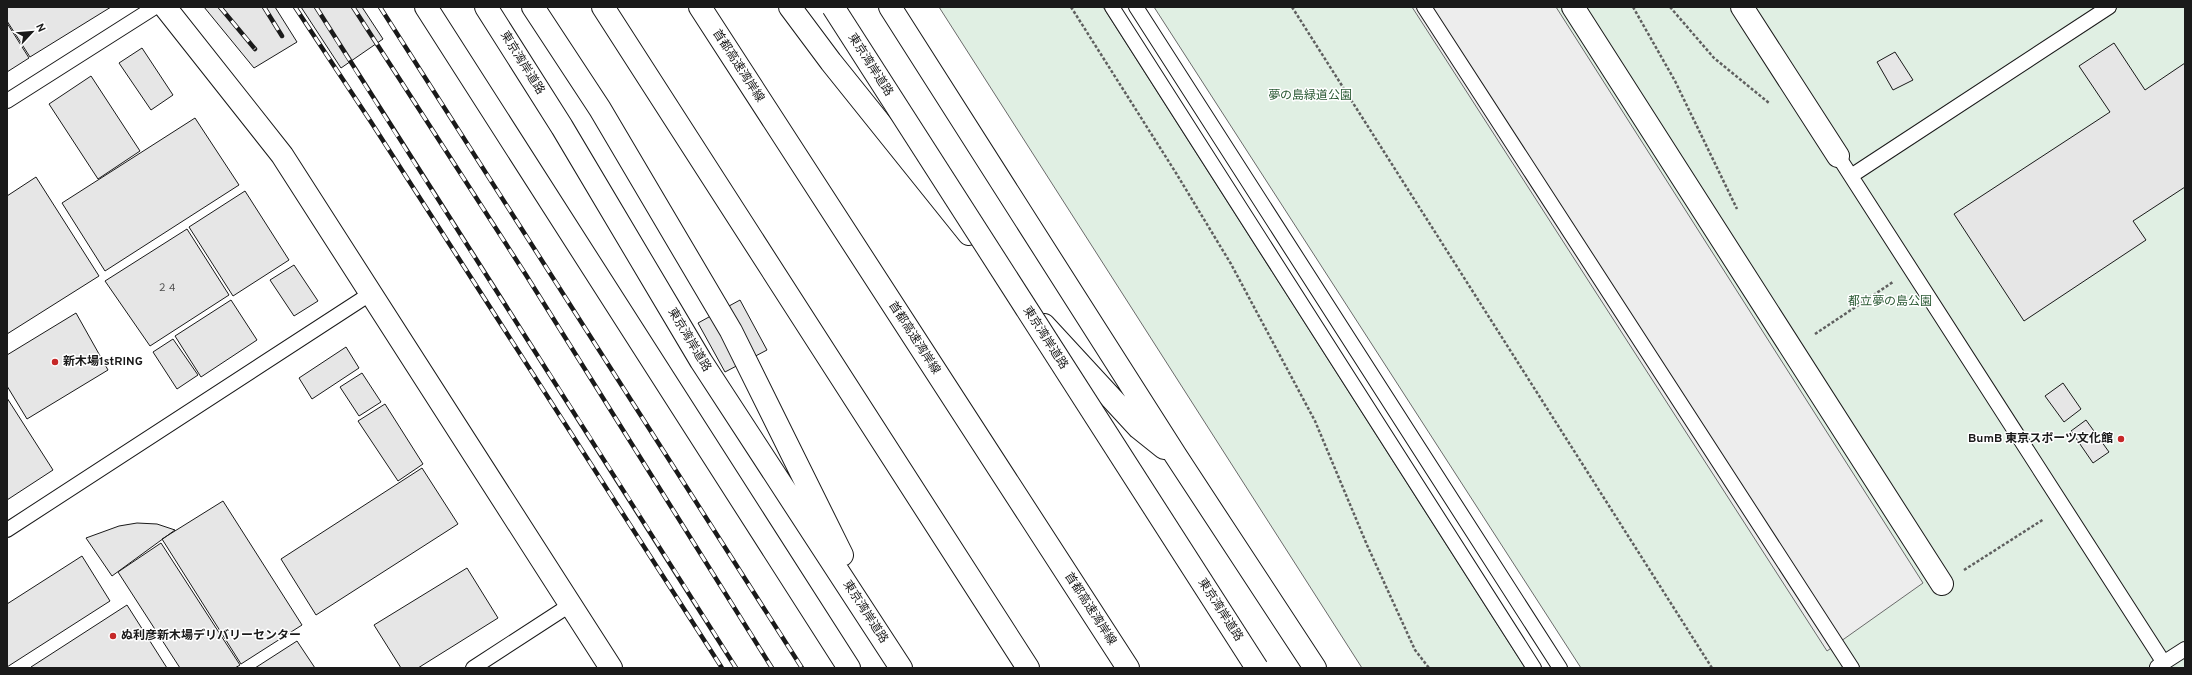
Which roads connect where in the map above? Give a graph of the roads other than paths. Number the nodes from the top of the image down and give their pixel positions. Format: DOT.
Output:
graph roads {
  1 [pos="155,7"];
  2 [pos="165,7"];
  3 [pos="426,7"];
  4 [pos="486,7"];
  5 [pos="533,7"];
  6 [pos="603,7"];
  7 [pos="700,7"];
  8 [pos="790,7"];
  9 [pos="833,7"];
  10 [pos="890,7"];
  11 [pos="1112,7"];
  12 [pos="1136,7"];
  13 [pos="1424,7"];
  14 [pos="1573,7"];
  15 [pos="1742,7"];
  16 [pos="2109,7"];
  17 [pos="7,101"];
  18 [pos="1838,156"];
  19 [pos="1851,176"];
  20 [pos="370,294"];
  21 [pos="1176,456"];
  22 [pos="7,530"];
  23 [pos="1942,584"];
  24 [pos="570,605"];
  25 [pos="2185,650"];
  26 [pos="2160,666"];
  27 [pos="473,668"];
  28 [pos="611,668"];
  29 [pos="849,668"];
  30 [pos="901,668"];
  31 [pos="1028,668"];
  32 [pos="1128,668"];
  33 [pos="1257,668"];
  34 [pos="1315,668"];
  35 [pos="1534,668"];
  36 [pos="1560,668"];
  37 [pos="1852,668"];
  1 -- 17 [label="lane"];
  2 -- 20 [label="main road"];
  3 -- 29 [label="main road"];
  4 -- 30 [label="main road, 東京湾岸道路"];
  5 -- 30 [label="main road"];
  6 -- 31 [label="main road"];
  7 -- 32 [label="main road, 首都高速湾岸線"];
  8 -- 21 [label="main road"];
  9 -- 33 [label="main road, 東京湾岸道路, bridge"];
  10 -- 21 [label="main road"];
  11 -- 35 [label="lane"];
  12 -- 36 [label="lane"];
  13 -- 37 [label="lane"];
  14 -- 23 [label="main road"];
  15 -- 18 [label="main road"];
  16 -- 19 [label="lane"];
  18 -- 19 [label="lane"];
  19 -- 26 [label="lane"];
  20 -- 22 [label="lane"];
  20 -- 24 [label="main road"];
  21 -- 34 [label="main road"];
  24 -- 27 [label="lane"];
  24 -- 28 [label="main road"];
  25 -- 26 [label="lane"];
}
